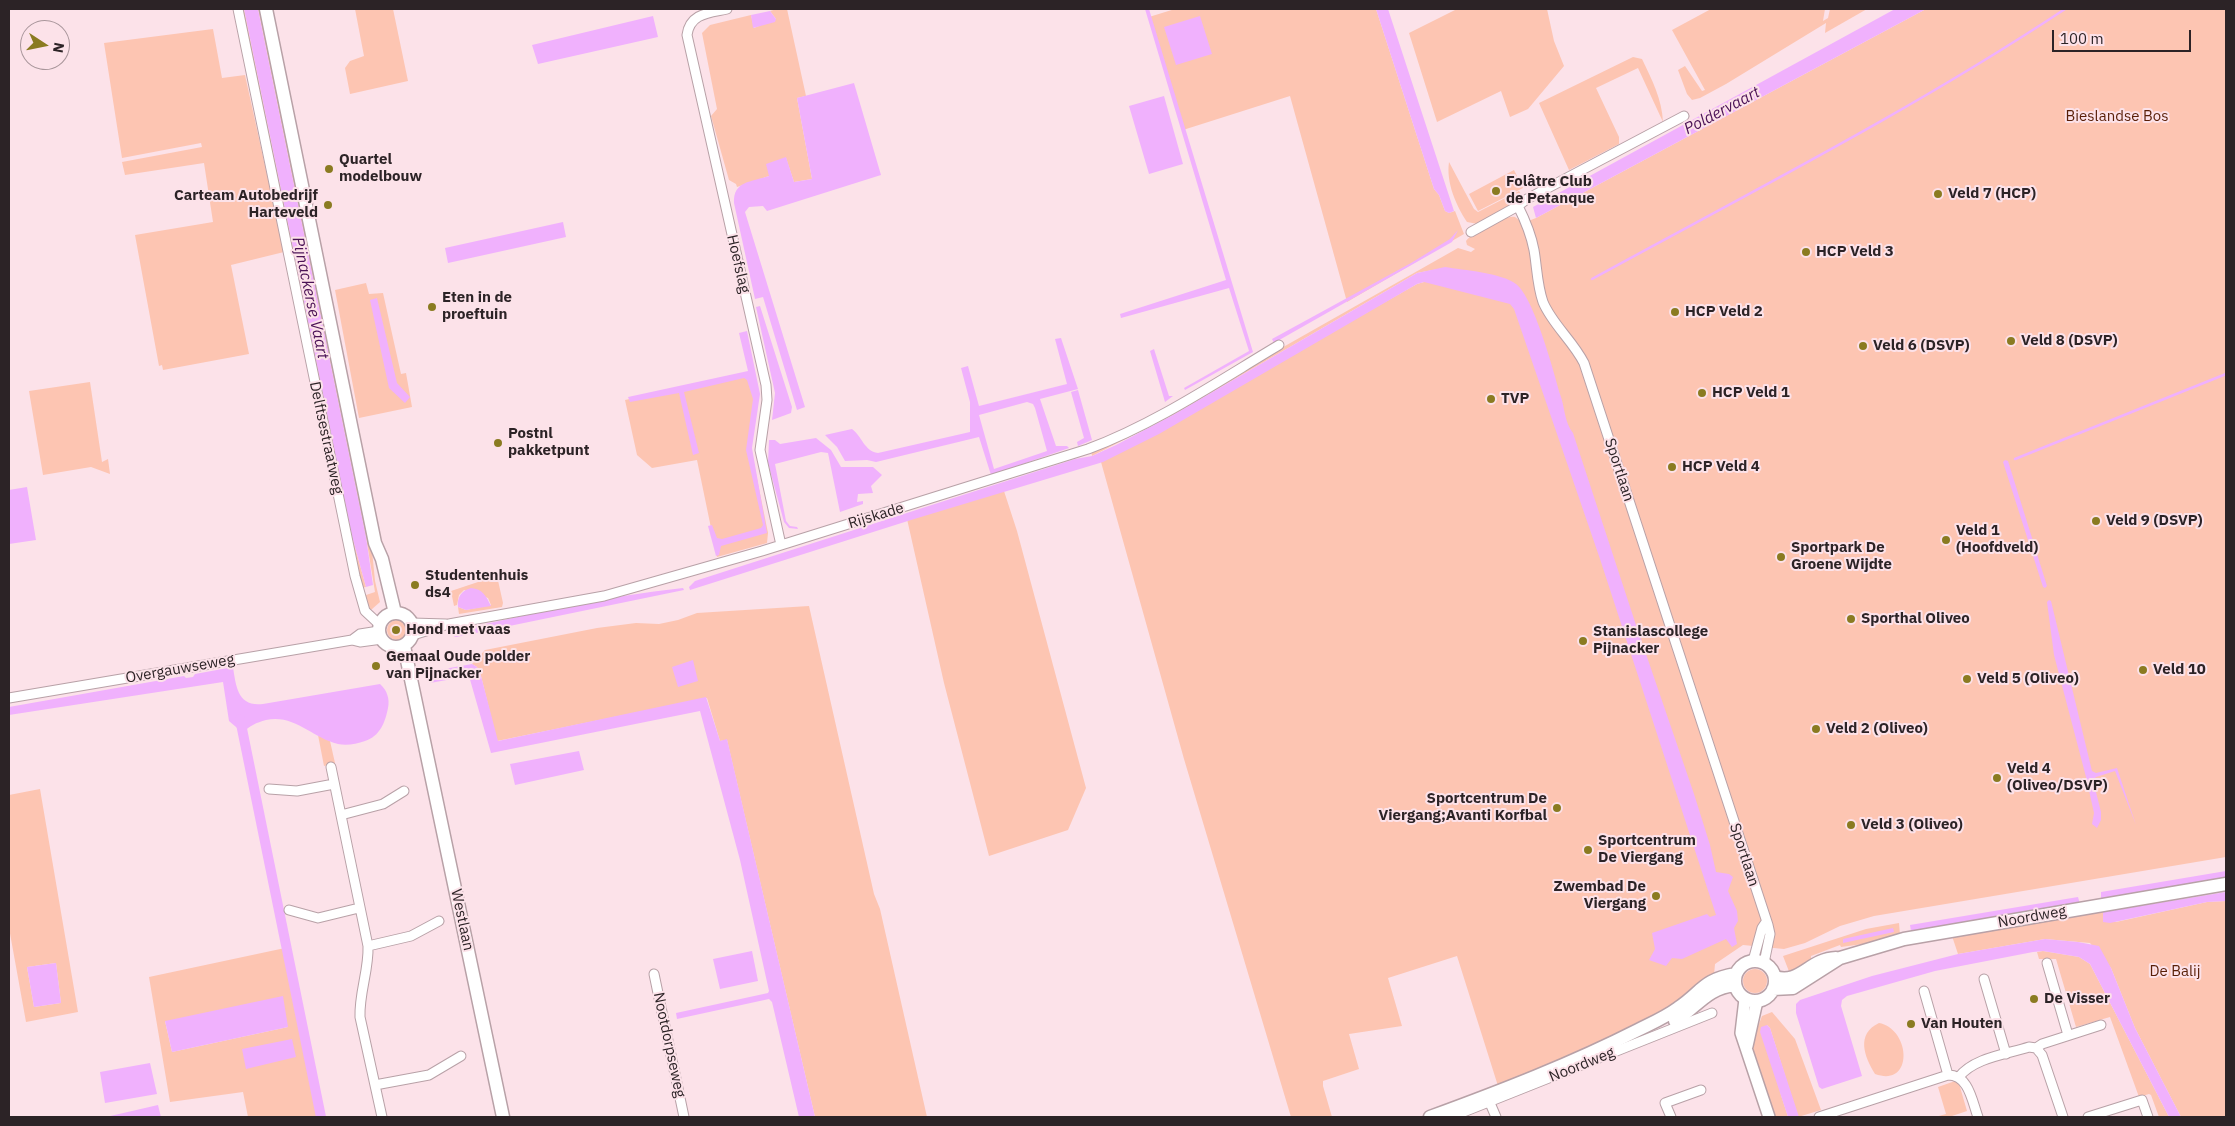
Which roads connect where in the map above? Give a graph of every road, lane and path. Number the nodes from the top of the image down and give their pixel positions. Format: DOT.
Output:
graph roads {
  1 [pos="238,9"];
  2 [pos="266,9"];
  3 [pos="727,9"];
  4 [pos="1684,116"];
  5 [pos="1518,206"];
  6 [pos="1471,232"];
  7 [pos="1279,345"];
  8 [pos="781,545"];
  9 [pos="384,625"];
  10 [pos="413,629"];
  11 [pos="399,647"];
  12 [pos="9,698"];
  13 [pos="331,767"];
  14 [pos="334,784"];
  15 [pos="269,789"];
  16 [pos="404,791"];
  17 [pos="340,815"];
  18 [pos="2226,884"];
  19 [pos="359,908"];
  20 [pos="289,910"];
  21 [pos="439,921"];
  22 [pos="368,946"];
  23 [pos="1758,962"];
  24 [pos="2046,962"];
  25 [pos="654,974"];
  26 [pos="1984,979"];
  27 [pos="1736,980"];
  28 [pos="1774,983"];
  29 [pos="1924,991"];
  30 [pos="1751,1000"];
  31 [pos="1712,1012"];
  32 [pos="2101,1025"];
  33 [pos="2068,1035"];
  34 [pos="2036,1048"];
  35 [pos="2006,1054"];
  36 [pos="461,1056"];
  37 [pos="1948,1075"];
  38 [pos="1959,1077"];
  39 [pos="374,1085"];
  40 [pos="1701,1090"];
  41 [pos="1490,1103"];
  42 [pos="382,1117"];
  43 [pos="503,1117"];
  44 [pos="684,1117"];
  45 [pos="1430,1117"];
  46 [pos="1451,1117"];
  47 [pos="1496,1117"];
  48 [pos="1671,1117"];
  49 [pos="1768,1117"];
  50 [pos="1819,1117"];
  51 [pos="1978,1117"];
  52 [pos="2063,1117"];
  53 [pos="2088,1117"];
  54 [pos="2148,1117"];
  1 -- 9 [label="street, Delftsestraatweg"];
  2 -- 9 [label="main road, Delftsestraatweg"];
  3 -- 8 [label="street, Hoefslag"];
  4 -- 5 [label="street"];
  5 -- 6 [label="street"];
  5 -- 23 [label="street, Sportlaan"];
  7 -- 8 [label="street, Rijskade"];
  8 -- 10 [label="street, Rijskade"];
  9 -- 10 [label="main road"];
  9 -- 11 [label="main road"];
  9 -- 12 [label="street, Overgauwseweg"];
  10 -- 11 [label="main road"];
  11 -- 43 [label="main road, Westlaan"];
  13 -- 14 [label="street"];
  14 -- 15 [label="street"];
  14 -- 17 [label="street"];
  16 -- 17 [label="street"];
  17 -- 19 [label="street"];
  18 -- 28 [label="main road, Noordweg"];
  19 -- 20 [label="street"];
  19 -- 22 [label="street"];
  21 -- 22 [label="street"];
  22 -- 39 [label="street"];
  23 -- 27 [label="main road"];
  23 -- 28 [label="main road"];
  24 -- 33 [label="street"];
  25 -- 44 [label="street, Nootdorpseweg"];
  26 -- 35 [label="street"];
  27 -- 30 [label="main road"];
  27 -- 45 [label="main road, Noordweg"];
  28 -- 30 [label="main road"];
  29 -- 37 [label="street"];
  30 -- 49 [label="street"];
  31 -- 41 [label="street, Noordweg"];
  32 -- 33 [label="street"];
  33 -- 34 [label="street"];
  34 -- 35 [label="street"];
  34 -- 52 [label="street"];
  35 -- 38 [label="street"];
  36 -- 39 [label="street"];
  37 -- 38 [label="street"];
  37 -- 50 [label="street"];
  38 -- 51 [label="street"];
  39 -- 42 [label="street"];
  40 -- 48 [label="street"];
  41 -- 46 [label="street, Noordweg"];
  41 -- 47 [label="street"];
  53 -- 54 [label="street"];
}
